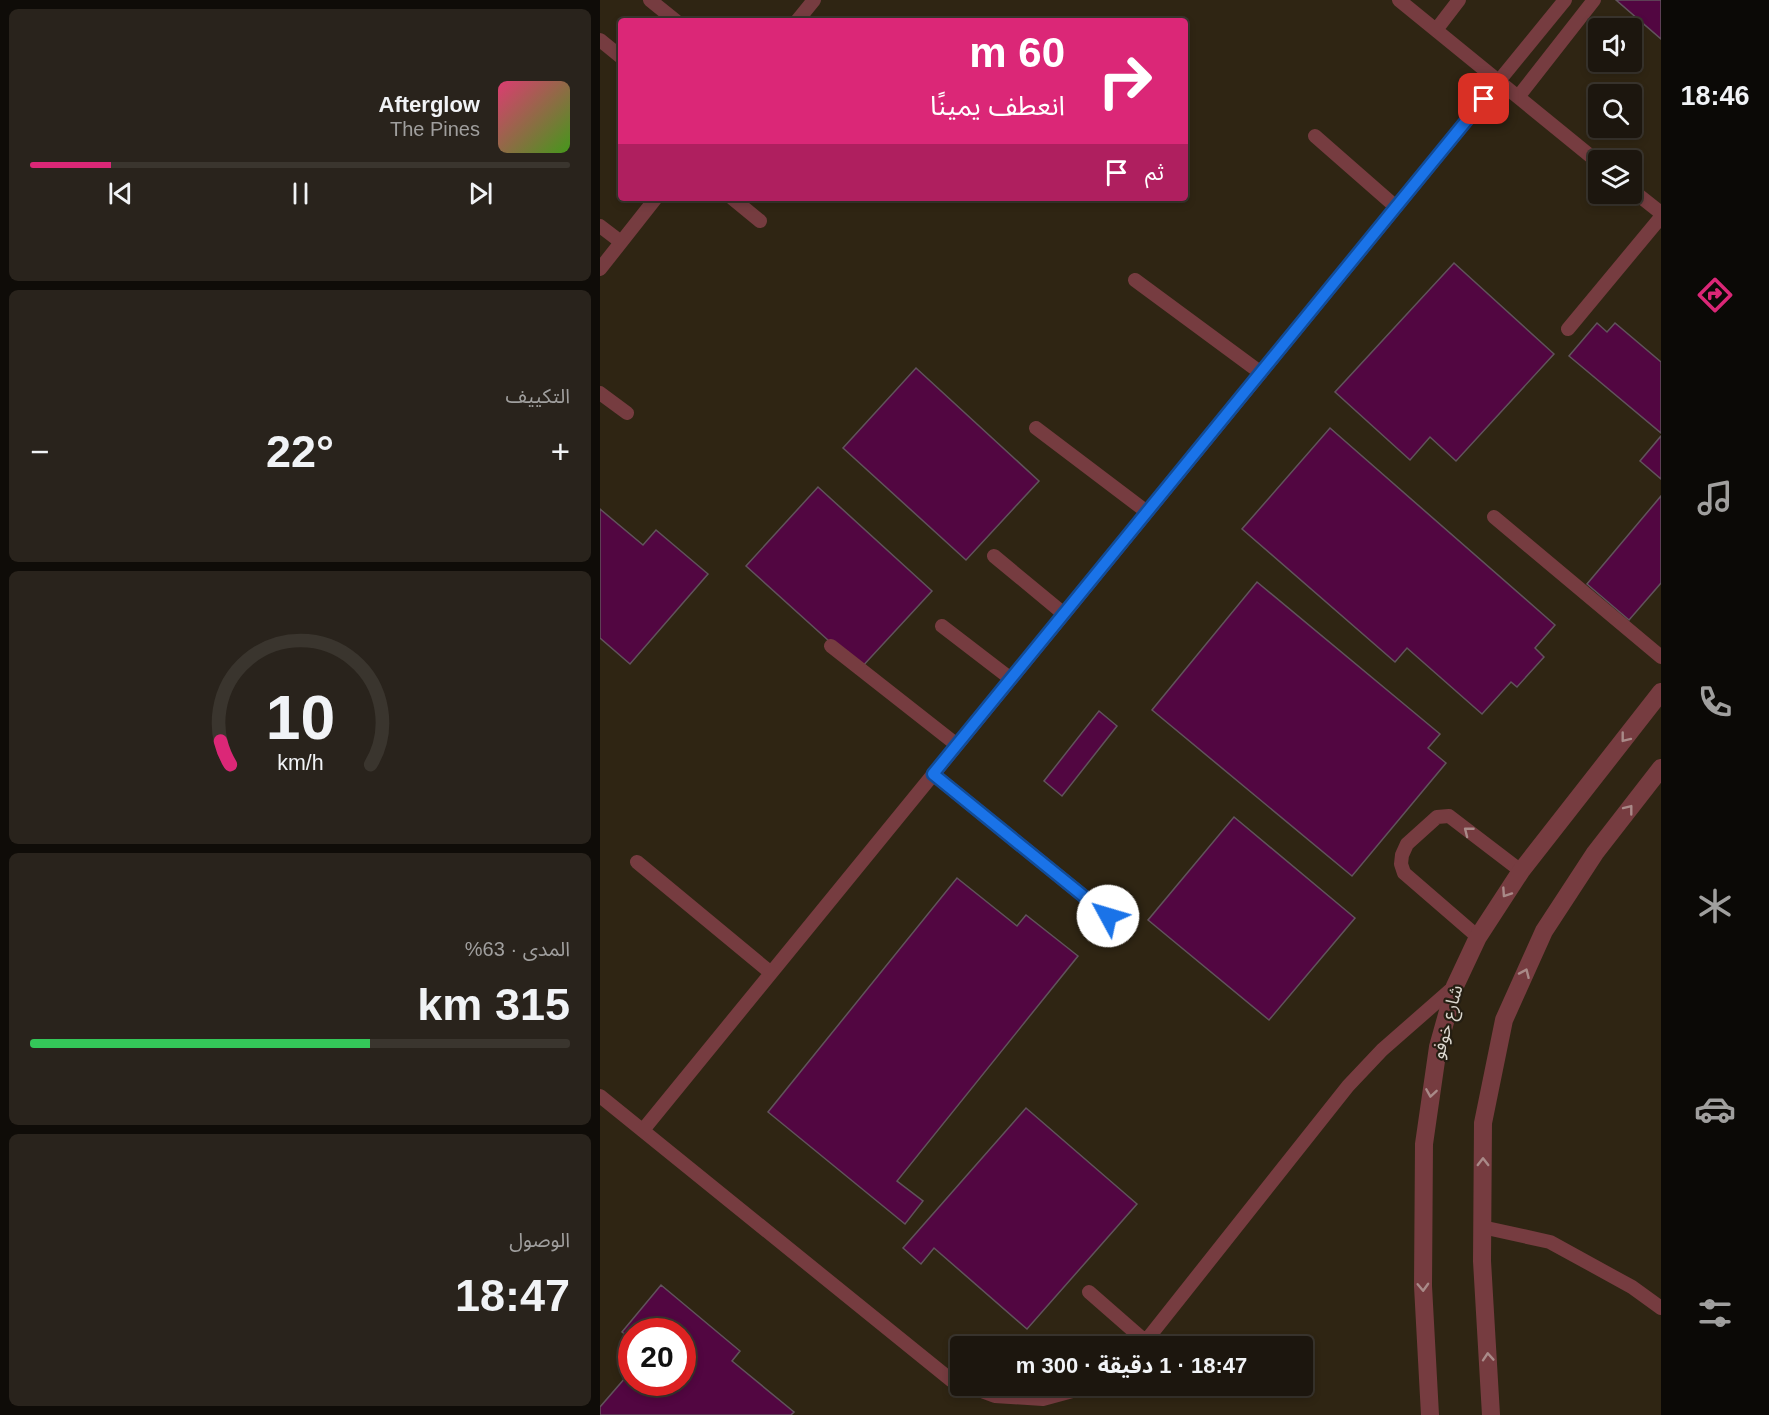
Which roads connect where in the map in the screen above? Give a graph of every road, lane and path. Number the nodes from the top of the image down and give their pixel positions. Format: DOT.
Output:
graph roads {
  1 [pos="650,0"];
  2 [pos="814,0"];
  3 [pos="1399,0"];
  4 [pos="1459,0"];
  5 [pos="1565,0"];
  6 [pos="1594,0"];
  7 [pos="672,18"];
  8 [pos="799,18"];
  9 [pos="1436,30"];
  10 [pos="600,40"];
  11 [pos="618,55"];
  12 [pos="1498,81"];
  13 [pos="1518,97"];
  14 [pos="1316,136"];
  15 [pos="1588,154"];
  16 [pos="1642,198"];
  17 [pos="654,201"];
  18 [pos="736,201"];
  19 [pos="1396,207"];
  20 [pos="1661,215"];
  21 [pos="760,221"];
  22 [pos="600,226"];
  23 [pos="621,242"];
  24 [pos="600,269"];
  25 [pos="1136,280"];
  26 [pos="1568,329"];
  27 [pos="1261,373"];
  28 [pos="600,393"];
  29 [pos="627,413"];
  30 [pos="1036,428"];
  31 [pos="1147,512"];
  32 [pos="1494,517"];
  33 [pos="994,556"];
  34 [pos="1064,614"];
  35 [pos="942,626"];
  36 [pos="831,646"];
  37 [pos="1661,657"];
  38 [pos="1011,679"];
  39 [pos="1661,692"];
  40 [pos="957,745"];
  41 [pos="1661,768"];
  42 [pos="933,774"];
  43 [pos="637,862"];
  44 [pos="1521,871"];
  45 [pos="1108,916"];
  46 [pos="1478,937"];
  47 [pos="771,973"];
  48 [pos="1455,986"];
  49 [pos="600,1096"];
  50 [pos="643,1130"];
  51 [pos="1482,1227"];
  52 [pos="1089,1292"];
  53 [pos="1661,1308"];
  54 [pos="1135,1336"];
  55 [pos="1149,1336"];
  56 [pos="950,1379"];
  57 [pos="995,1396"];
  58 [pos="1054,1396"];
  59 [pos="1430,1415"];
  60 [pos="1491,1415"];
  1 -- 7 [label="lane"];
  2 -- 8 [label="lane"];
  3 -- 9 [label="lane"];
  4 -- 9 [label="lane"];
  5 -- 12 [label="lane"];
  6 -- 13 [label="lane"];
  9 -- 12 [label="lane"];
  10 -- 11 [label="lane"];
  12 -- 13 [label="lane"];
  12 -- 19 [label="lane"];
  13 -- 15 [label="lane"];
  14 -- 19 [label="lane"];
  16 -- 20 [label="lane"];
  17 -- 23 [label="lane"];
  18 -- 21 [label="lane"];
  19 -- 27 [label="lane"];
  20 -- 26 [label="lane"];
  22 -- 23 [label="lane"];
  23 -- 24 [label="lane"];
  25 -- 27 [label="lane"];
  27 -- 31 [label="lane"];
  28 -- 29 [label="lane"];
  30 -- 31 [label="lane"];
  31 -- 34 [label="lane"];
  32 -- 37 [label="lane"];
  33 -- 34 [label="lane"];
  34 -- 38 [label="lane"];
  35 -- 38 [label="lane"];
  36 -- 40 [label="lane"];
  38 -- 40 [label="lane"];
  39 -- 44 [label="street, شارع خوفو, one-way"];
  40 -- 42 [label="lane"];
  51 -- 41 [label="street, one-way"];
  42 -- 45 [label="lane"];
  42 -- 47 [label="lane"];
  43 -- 47 [label="lane"];
  44 -- 46 [label="street, شارع خوفو, one-way"];
  44 -- 46 [label="lane, one-way"];
  46 -- 48 [label="street, شارع خوفو"];
  47 -- 50 [label="lane"];
  48 -- 55 [label="lane"];
  48 -- 59 [label="street, شارع خوفو, one-way"];
  49 -- 50 [label="lane"];
  50 -- 56 [label="lane"];
  51 -- 53 [label="lane"];
  60 -- 51 [label="street, one-way"];
  52 -- 54 [label="lane"];
  57 -- 58 [label="lane"];
}
